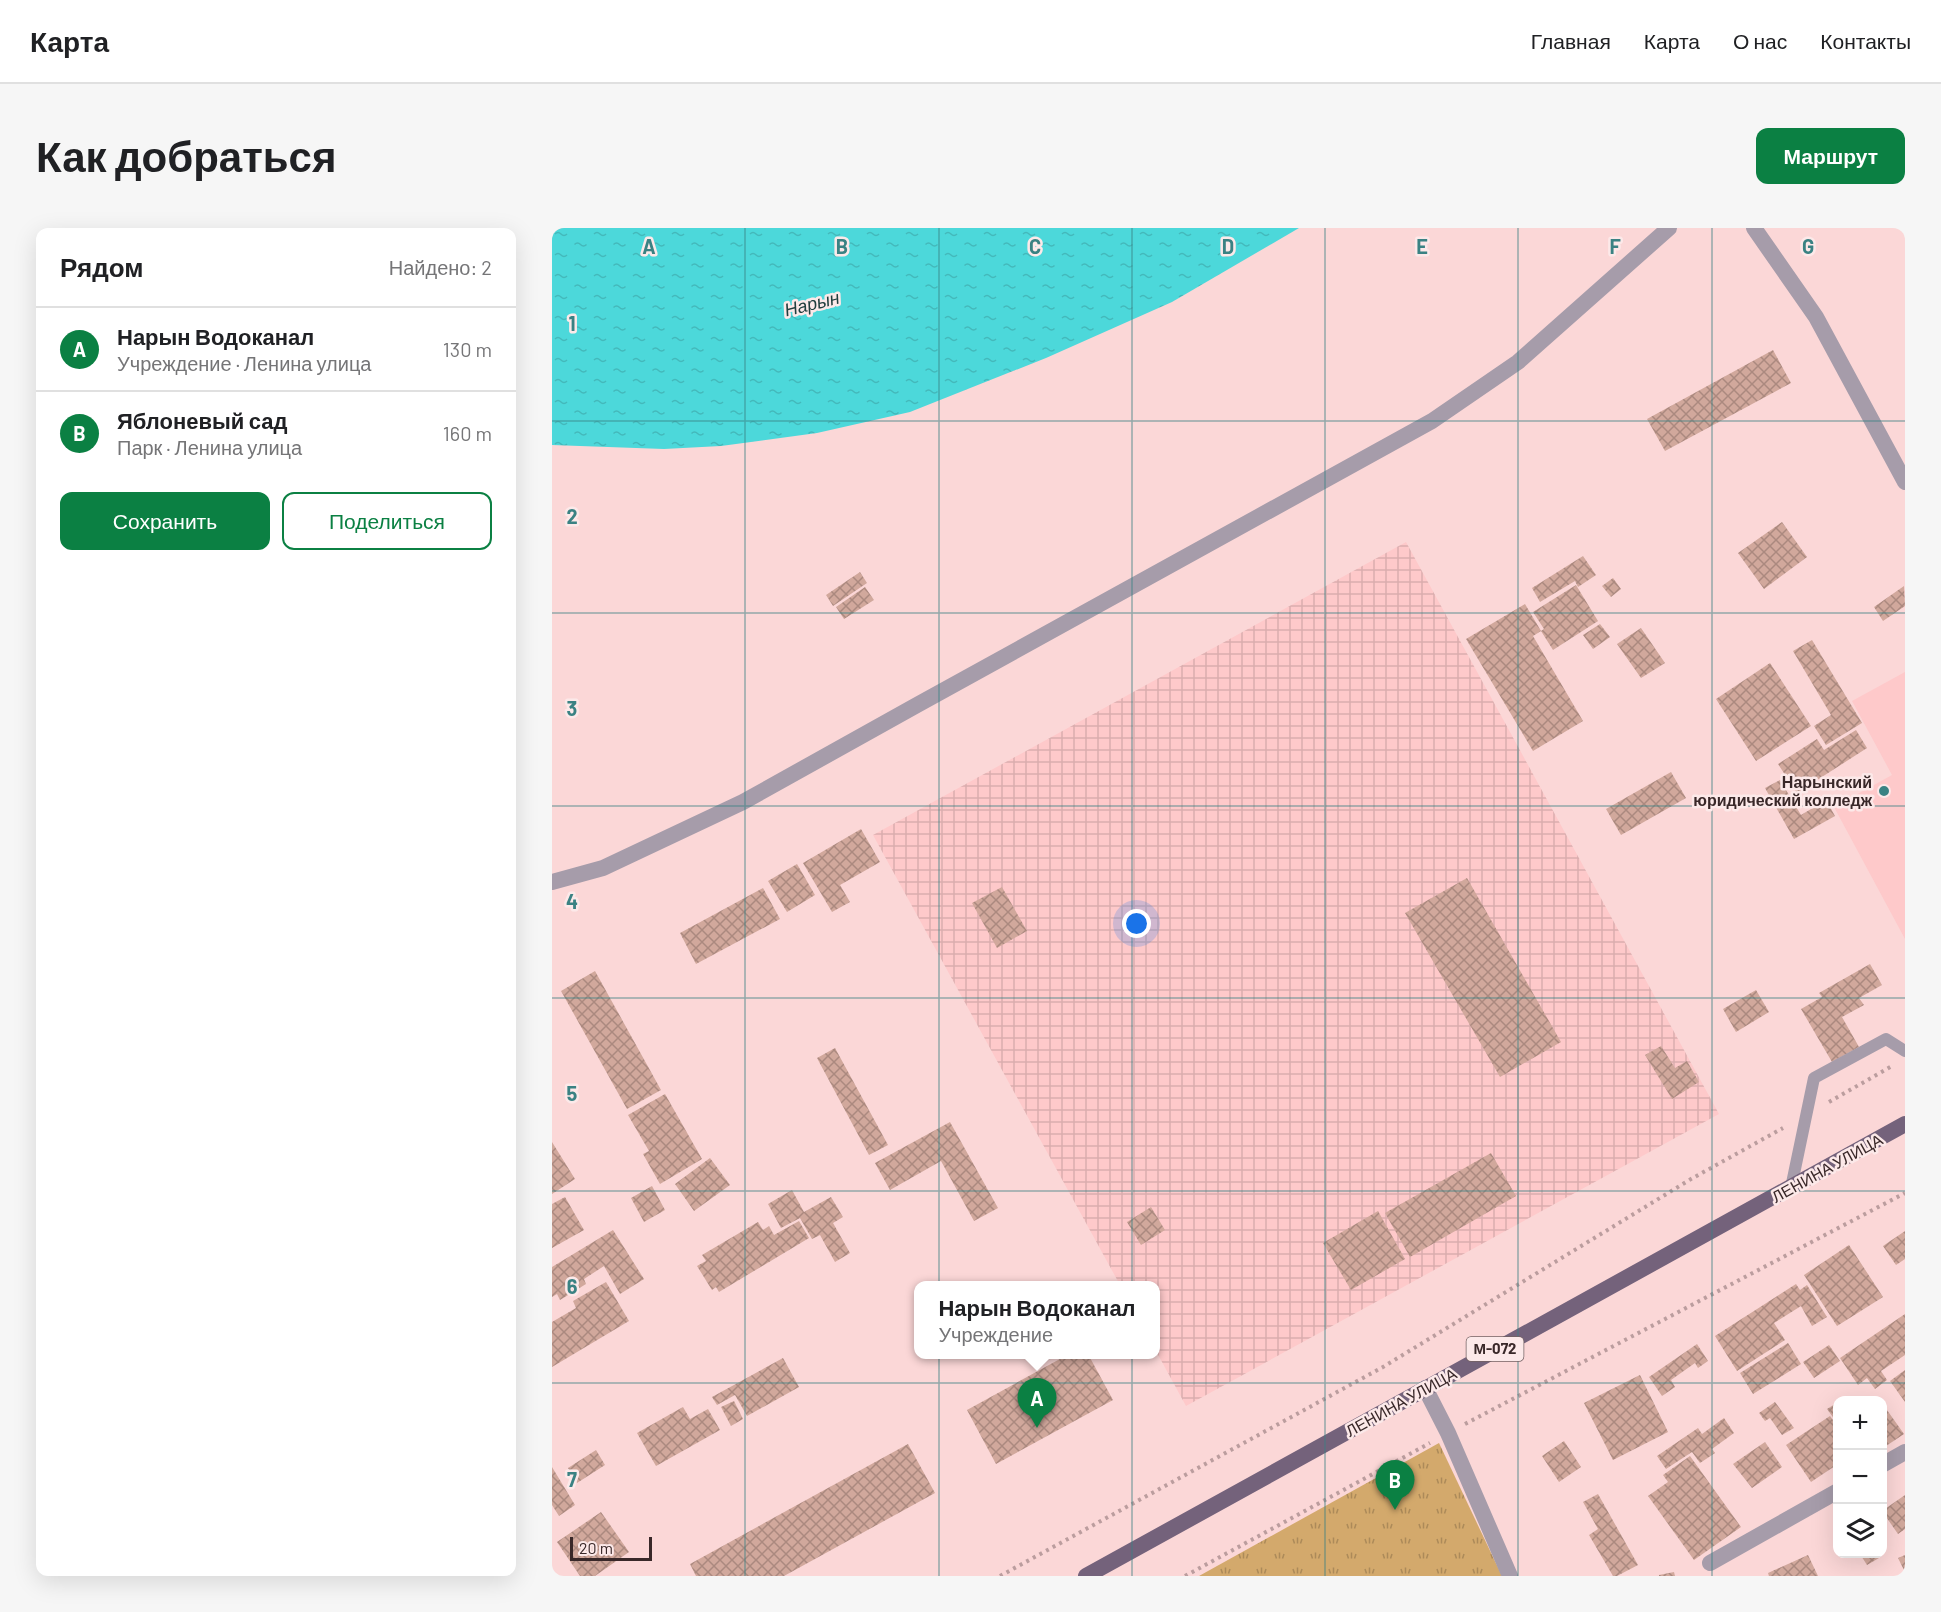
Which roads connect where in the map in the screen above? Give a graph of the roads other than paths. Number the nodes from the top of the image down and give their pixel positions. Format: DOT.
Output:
graph roads {
  1 [pos="1669,228"];
  2 [pos="1754,228"];
  3 [pos="1905,482"];
  4 [pos="552,882"];
  5 [pos="1905,1051"];
  6 [pos="1905,1124"];
  7 [pos="1791,1188"];
  8 [pos="1425,1388"];
  9 [pos="1905,1452"];
  10 [pos="1887,1462"];
  11 [pos="1833,1494"];
  12 [pos="1710,1563"];
  13 [pos="1086,1576"];
  14 [pos="1510,1576"];
  1 -- 4 [label="street"];
  2 -- 3 [label="street"];
  5 -- 7 [label="lane"];
  6 -- 7 [label="main road, ЛЕНИНА УЛИЦА / М-072"];
  7 -- 8 [label="main road, ЛЕНИНА УЛИЦА / М-072"];
  8 -- 13 [label="main road, ЛЕНИНА УЛИЦА / М-072"];
  8 -- 14 [label="street"];
  9 -- 10 [label="street"];
  11 -- 12 [label="street"];
}
